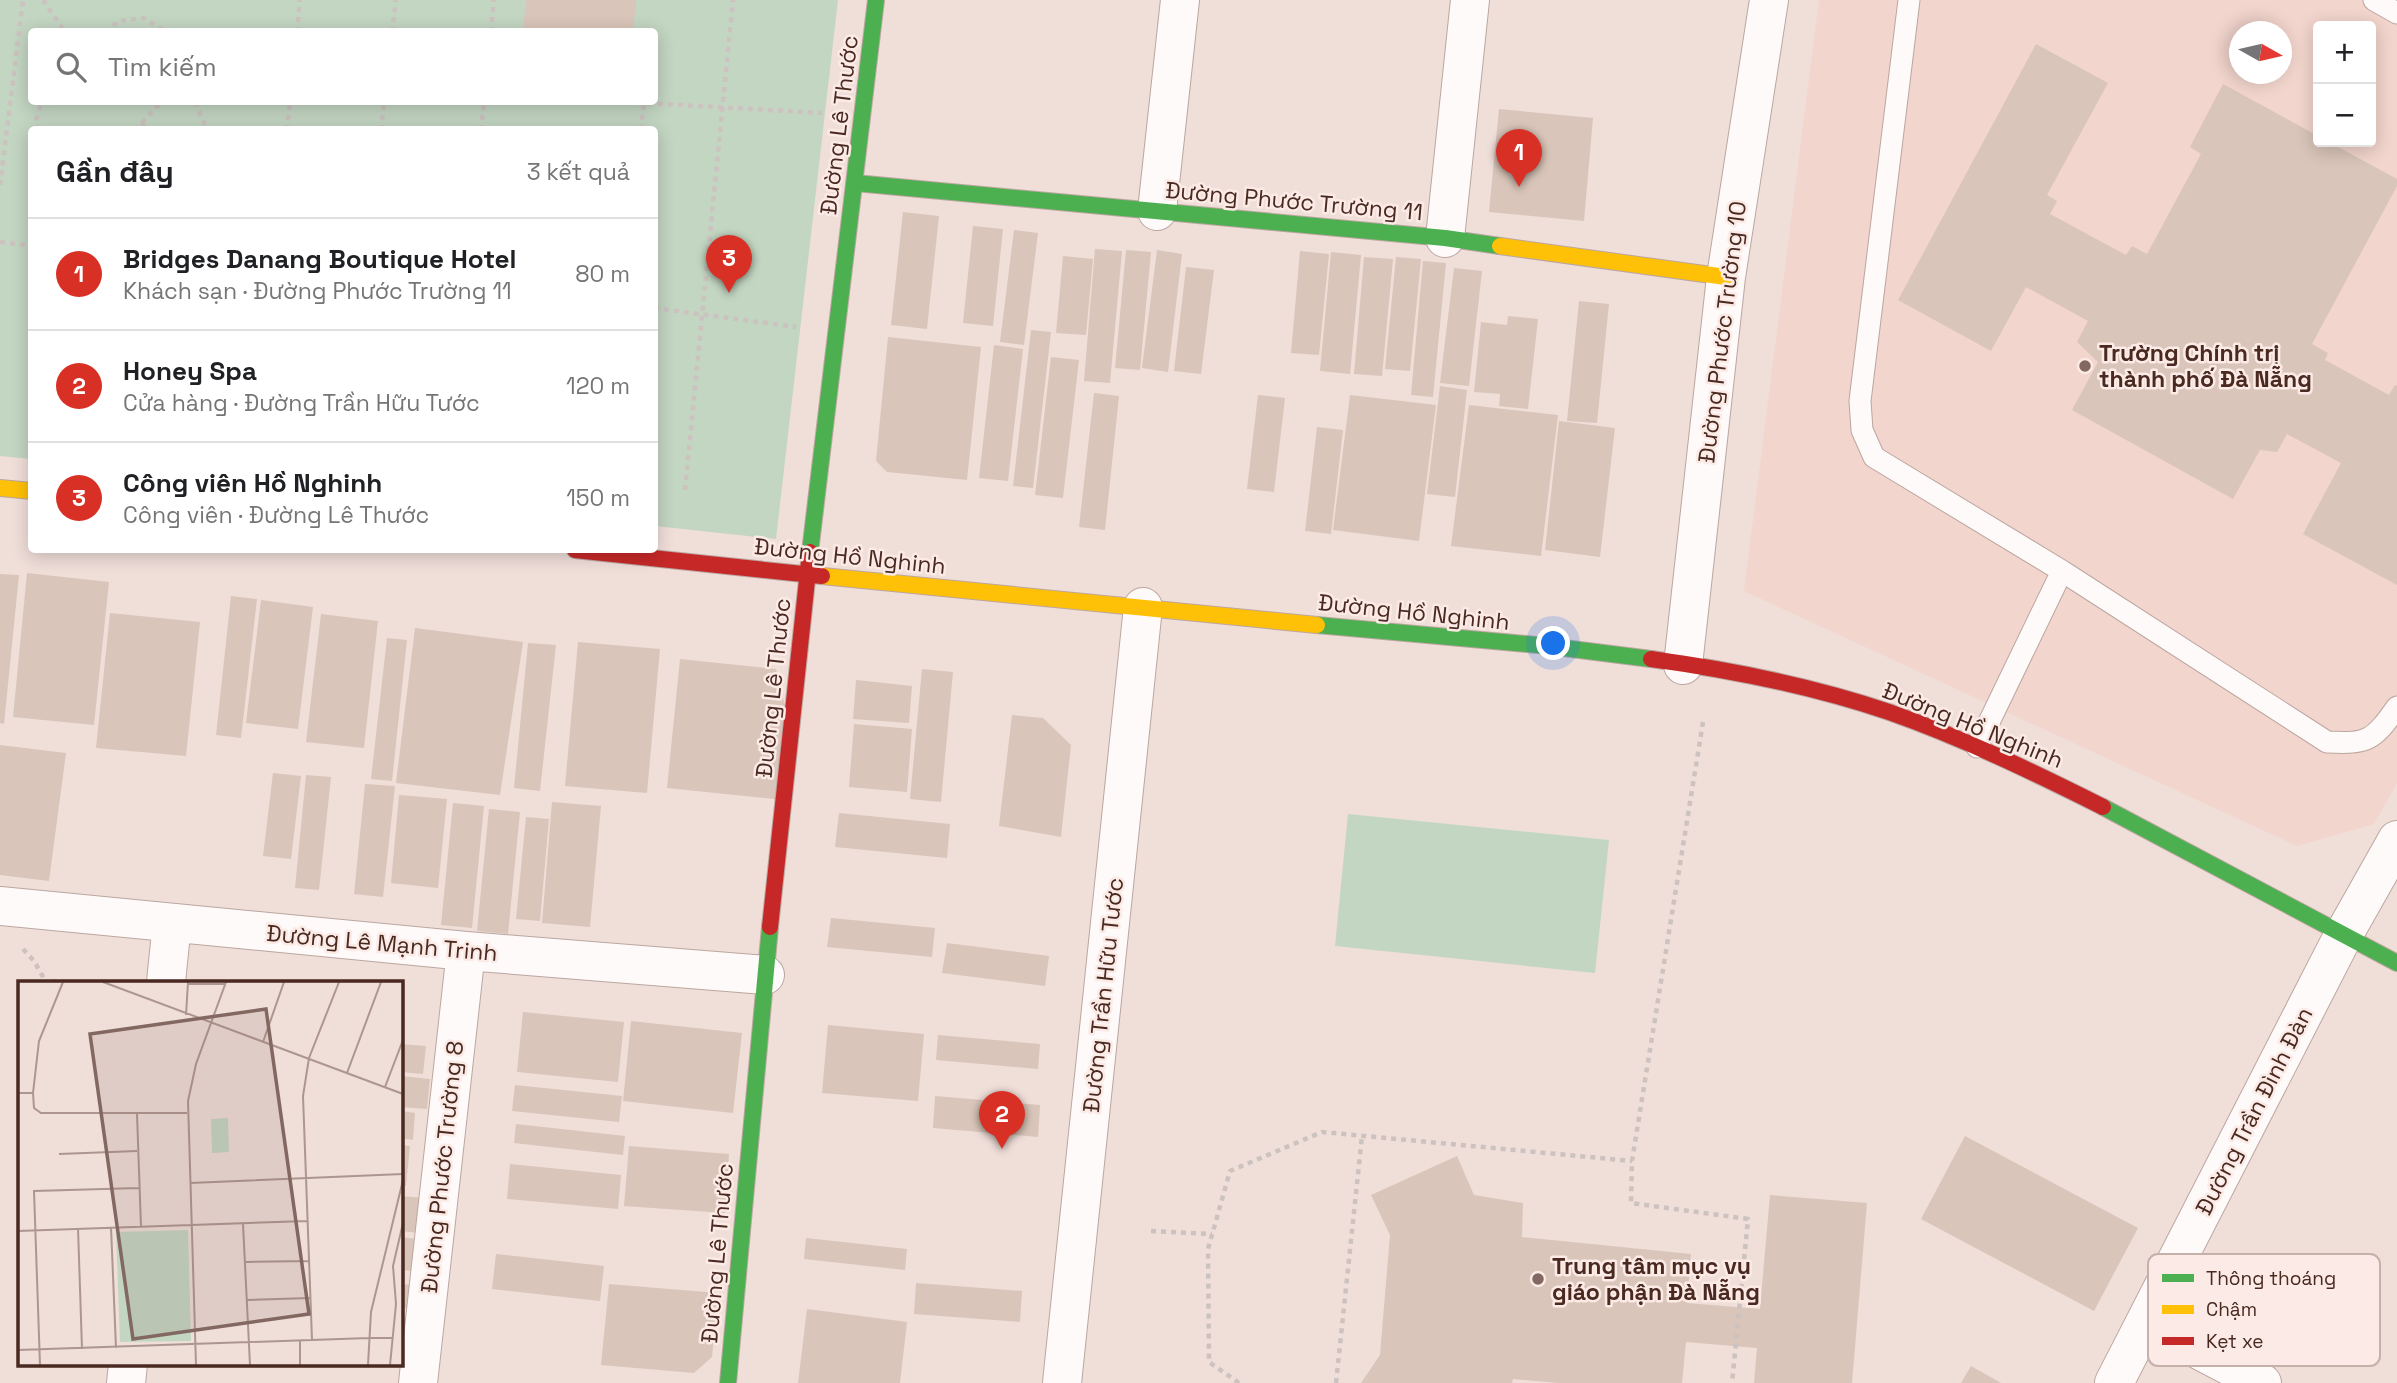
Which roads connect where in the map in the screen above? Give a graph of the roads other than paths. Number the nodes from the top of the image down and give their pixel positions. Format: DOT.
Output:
graph roads {
  1 [pos="876,0"];
  2 [pos="1180,0"];
  3 [pos="1470,0"];
  4 [pos="1769,0"];
  5 [pos="1909,0"];
  6 [pos="2374,0"];
  7 [pos="2397,13"];
  8 [pos="855,183"];
  9 [pos="1157,211"];
  10 [pos="1445,238"];
  11 [pos="1727,277"];
  12 [pos="0,488"];
  13 [pos="28,491"];
  14 [pos="603,553"];
  15 [pos="2062,571"];
  16 [pos="808,575"];
  17 [pos="1143,607"];
  18 [pos="1683,665"];
  19 [pos="2397,707"];
  20 [pos="1977,747"];
  21 [pos="2397,841"];
  22 [pos="0,906"];
  23 [pos="172,923"];
  24 [pos="2344,934"];
  25 [pos="466,951"];
  26 [pos="2397,963"];
  27 [pos="765,975"];
  28 [pos="166,981"];
  29 [pos="2181,1254"];
  30 [pos="2148,1318"];
  31 [pos="2146,1322"];
  32 [pos="2230,1366"];
  33 [pos="418,1383"];
  34 [pos="729,1383"];
  35 [pos="1062,1383"];
  36 [pos="2114,1383"];
  37 [pos="2262,1383"];
  1 -- 8 [label="street, Đường Lê Thước"];
  2 -- 9 [label="street"];
  3 -- 10 [label="street"];
  4 -- 11 [label="street, Đường Phước Trường 10"];
  5 -- 15 [label="lane"];
  6 -- 7 [label="lane"];
  8 -- 9 [label="street, Đường Phước Trường 11"];
  8 -- 16 [label="street, Đường Lê Thước"];
  9 -- 10 [label="street, Đường Phước Trường 11"];
  10 -- 11 [label="street, Đường Phước Trường 11"];
  11 -- 18 [label="street, Đường Phước Trường 10"];
  12 -- 13 [label="street"];
  14 -- 16 [label="street, Đường Hồ Nghinh"];
  15 -- 19 [label="lane"];
  15 -- 20 [label="lane"];
  16 -- 17 [label="street, Đường Hồ Nghinh"];
  16 -- 27 [label="street, Đường Lê Thước"];
  17 -- 18 [label="street, Đường Hồ Nghinh"];
  17 -- 35 [label="street, Đường Trần Hữu Tước"];
  18 -- 20 [label="street, Đường Hồ Nghinh"];
  20 -- 24 [label="street, Đường Hồ Nghinh"];
  21 -- 24 [label="street, Đường Trần Đình Đàn"];
  22 -- 23 [label="street, Đường Lê Mạnh Trinh"];
  23 -- 25 [label="street, Đường Lê Mạnh Trinh"];
  23 -- 28 [label="street"];
  24 -- 26 [label="street, Đường Hồ Nghinh"];
  24 -- 29 [label="street, Đường Trần Đình Đàn"];
  25 -- 27 [label="street, Đường Lê Mạnh Trinh"];
  25 -- 33 [label="street, Đường Phước Trường 8"];
  27 -- 34 [label="street, Đường Lê Thước"];
  30 -- 31 [label="street, Đường Trần Đình Đàn"];
  31 -- 36 [label="street, Đường Trần Đình Đàn"];
  32 -- 37 [label="street"];
}
